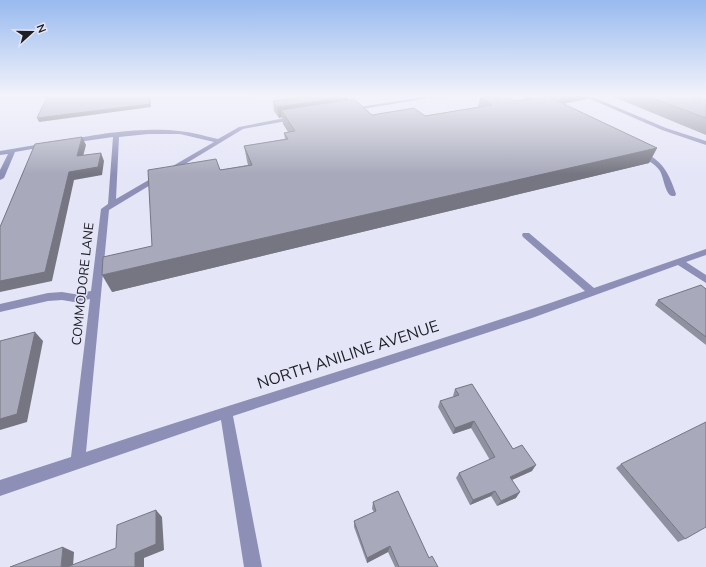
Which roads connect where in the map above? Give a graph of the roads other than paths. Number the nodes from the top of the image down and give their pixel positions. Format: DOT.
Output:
graph roads {
  1 [pos="273,121"];
  2 [pos="646,121"];
  3 [pos="116,135"];
  4 [pos="219,141"];
  5 [pos="64,142"];
  6 [pos="706,143"];
  7 [pos="56,144"];
  8 [pos="632,149"];
  9 [pos="12,151"];
  10 [pos="0,153"];
  11 [pos="0,178"];
  12 [pos="672,194"];
  13 [pos="112,204"];
  14 [pos="526,235"];
  15 [pos="706,252"];
  16 [pos="678,261"];
  17 [pos="706,280"];
  18 [pos="591,291"];
  19 [pos="95,294"];
  20 [pos="0,308"];
  21 [pos="226,412"];
  22 [pos="78,462"];
  23 [pos="0,488"];
  24 [pos="253,567"];
  1 -- 4 [label="street, COMMODORE LANE"];
  2 -- 6 [label="street"];
  3 -- 4 [label="street"];
  3 -- 5 [label="street"];
  3 -- 13 [label="street"];
  4 -- 13 [label="street, COMMODORE LANE"];
  7 -- 9 [label="street"];
  8 -- 12 [label="street"];
  9 -- 10 [label="street"];
  9 -- 11 [label="street"];
  13 -- 19 [label="street, COMMODORE LANE"];
  14 -- 18 [label="street"];
  15 -- 16 [label="street, NORTH ANILINE AVENUE"];
  16 -- 17 [label="street"];
  16 -- 18 [label="street, NORTH ANILINE AVENUE"];
  18 -- 21 [label="street, NORTH ANILINE AVENUE"];
  19 -- 20 [label="street"];
  19 -- 22 [label="street, COMMODORE LANE"];
  21 -- 22 [label="street, NORTH ANILINE AVENUE"];
  21 -- 24 [label="street"];
  22 -- 23 [label="street, NORTH ANILINE AVENUE"];
}
